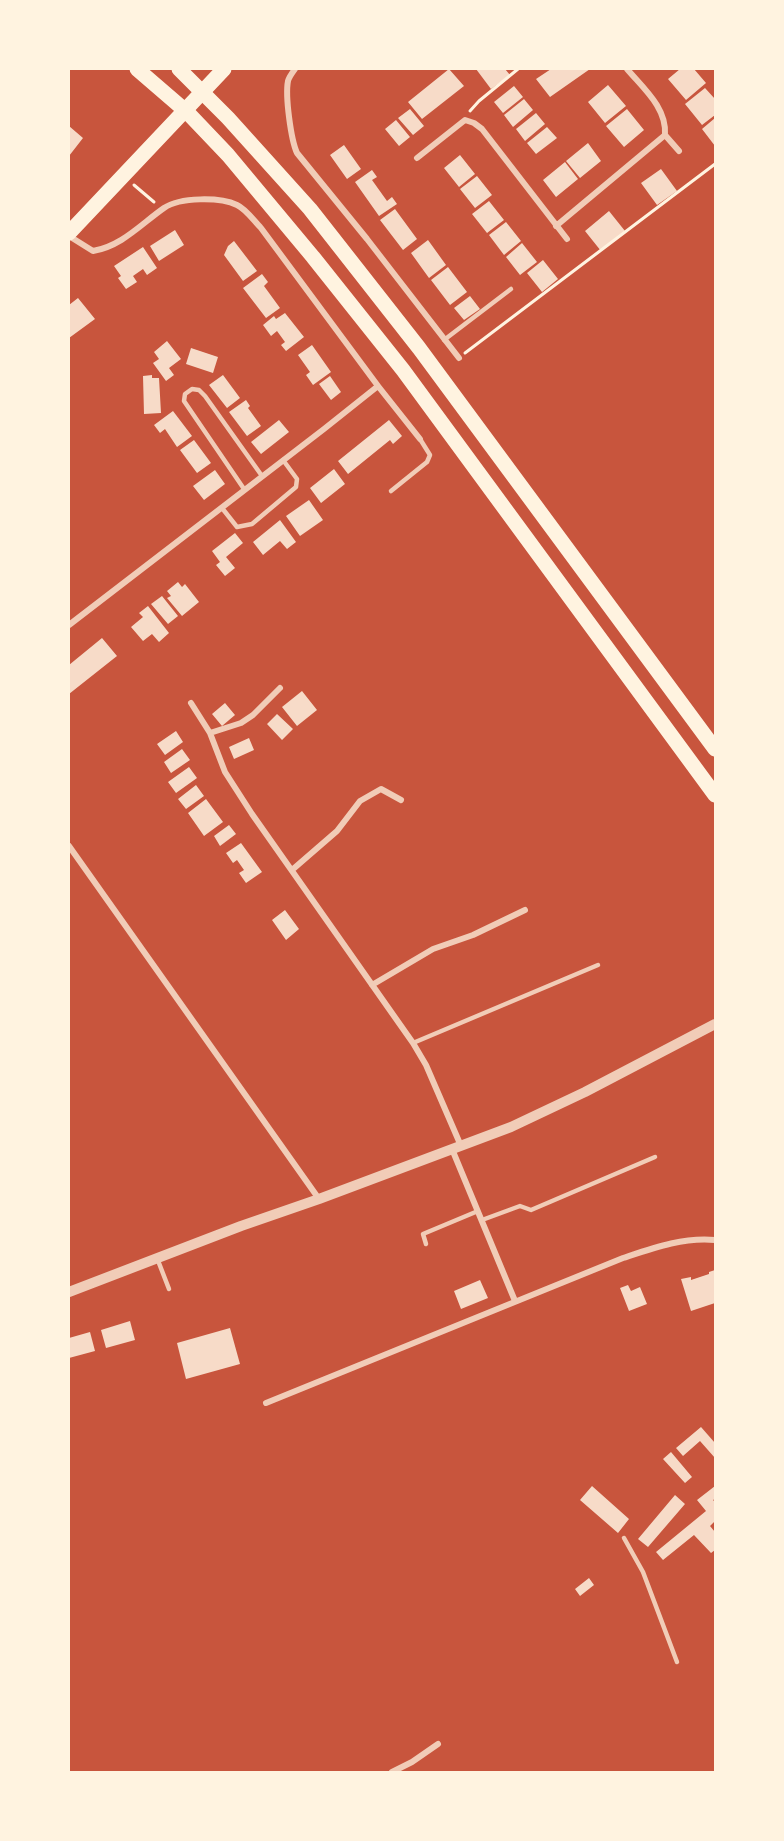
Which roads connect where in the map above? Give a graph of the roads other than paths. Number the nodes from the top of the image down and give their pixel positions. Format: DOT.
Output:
graph roads {
  1 [pos="137,69"];
  2 [pos="179,69"];
  3 [pos="224,69"];
  4 [pos="295,69"];
  5 [pos="627,69"];
  6 [pos="665,135"];
  7 [pos="679,151"];
  8 [pos="417,158"];
  9 [pos="556,226"];
  10 [pos="69,235"];
  11 [pos="567,239"];
  12 [pos="511,289"];
  13 [pos="444,340"];
  14 [pos="459,358"];
  15 [pos="378,386"];
  16 [pos="420,440"];
  17 [pos="283,460"];
  18 [pos="262,476"];
  19 [pos="244,489"];
  20 [pos="391,491"];
  21 [pos="222,508"];
  22 [pos="69,625"];
  23 [pos="280,688"];
  24 [pos="191,704"];
  25 [pos="210,732"];
  26 [pos="715,749"];
  27 [pos="715,795"];
  28 [pos="401,800"];
  29 [pos="69,846"];
  30 [pos="292,870"];
  31 [pos="525,910"];
  32 [pos="598,965"];
  33 [pos="372,985"];
  34 [pos="715,1024"];
  35 [pos="413,1044"];
  36 [pos="457,1148"];
  37 [pos="655,1157"];
  38 [pos="319,1199"];
  39 [pos="478,1211"];
  40 [pos="482,1220"];
  41 [pos="715,1240"];
  42 [pos="426,1244"];
  43 [pos="157,1258"];
  44 [pos="169,1289"];
  45 [pos="69,1292"];
  46 [pos="515,1301"];
  47 [pos="266,1403"];
  48 [pos="624,1538"];
  49 [pos="678,1662"];
  50 [pos="438,1744"];
  51 [pos="392,1772"];
  1 -- 27 [label="main road"];
  2 -- 26 [label="main road"];
  3 -- 10 [label="main road"];
  4 -- 13 [label="street"];
  5 -- 6 [label="street"];
  6 -- 7 [label="street"];
  6 -- 9 [label="street"];
  8 -- 9 [label="street"];
  9 -- 11 [label="street"];
  10 -- 15 [label="street"];
  12 -- 13 [label="lane"];
  13 -- 14 [label="street"];
  15 -- 16 [label="street"];
  15 -- 17 [label="street"];
  16 -- 20 [label="lane"];
  17 -- 18 [label="street"];
  17 -- 21 [label="lane"];
  18 -- 19 [label="street"];
  18 -- 19 [label="lane"];
  19 -- 21 [label="street"];
  21 -- 22 [label="street"];
  23 -- 25 [label="street"];
  24 -- 25 [label="street"];
  25 -- 30 [label="street"];
  28 -- 30 [label="street"];
  29 -- 38 [label="street"];
  30 -- 33 [label="street"];
  31 -- 33 [label="street"];
  32 -- 35 [label="lane"];
  33 -- 35 [label="street"];
  34 -- 36 [label="street"];
  35 -- 36 [label="street"];
  36 -- 38 [label="street"];
  36 -- 39 [label="street"];
  37 -- 40 [label="lane"];
  38 -- 43 [label="street"];
  39 -- 40 [label="street"];
  39 -- 42 [label="lane"];
  40 -- 46 [label="street"];
  41 -- 46 [label="street"];
  43 -- 44 [label="lane"];
  43 -- 45 [label="street"];
  46 -- 47 [label="street"];
  48 -- 49 [label="lane"];
  50 -- 51 [label="street"];
}
